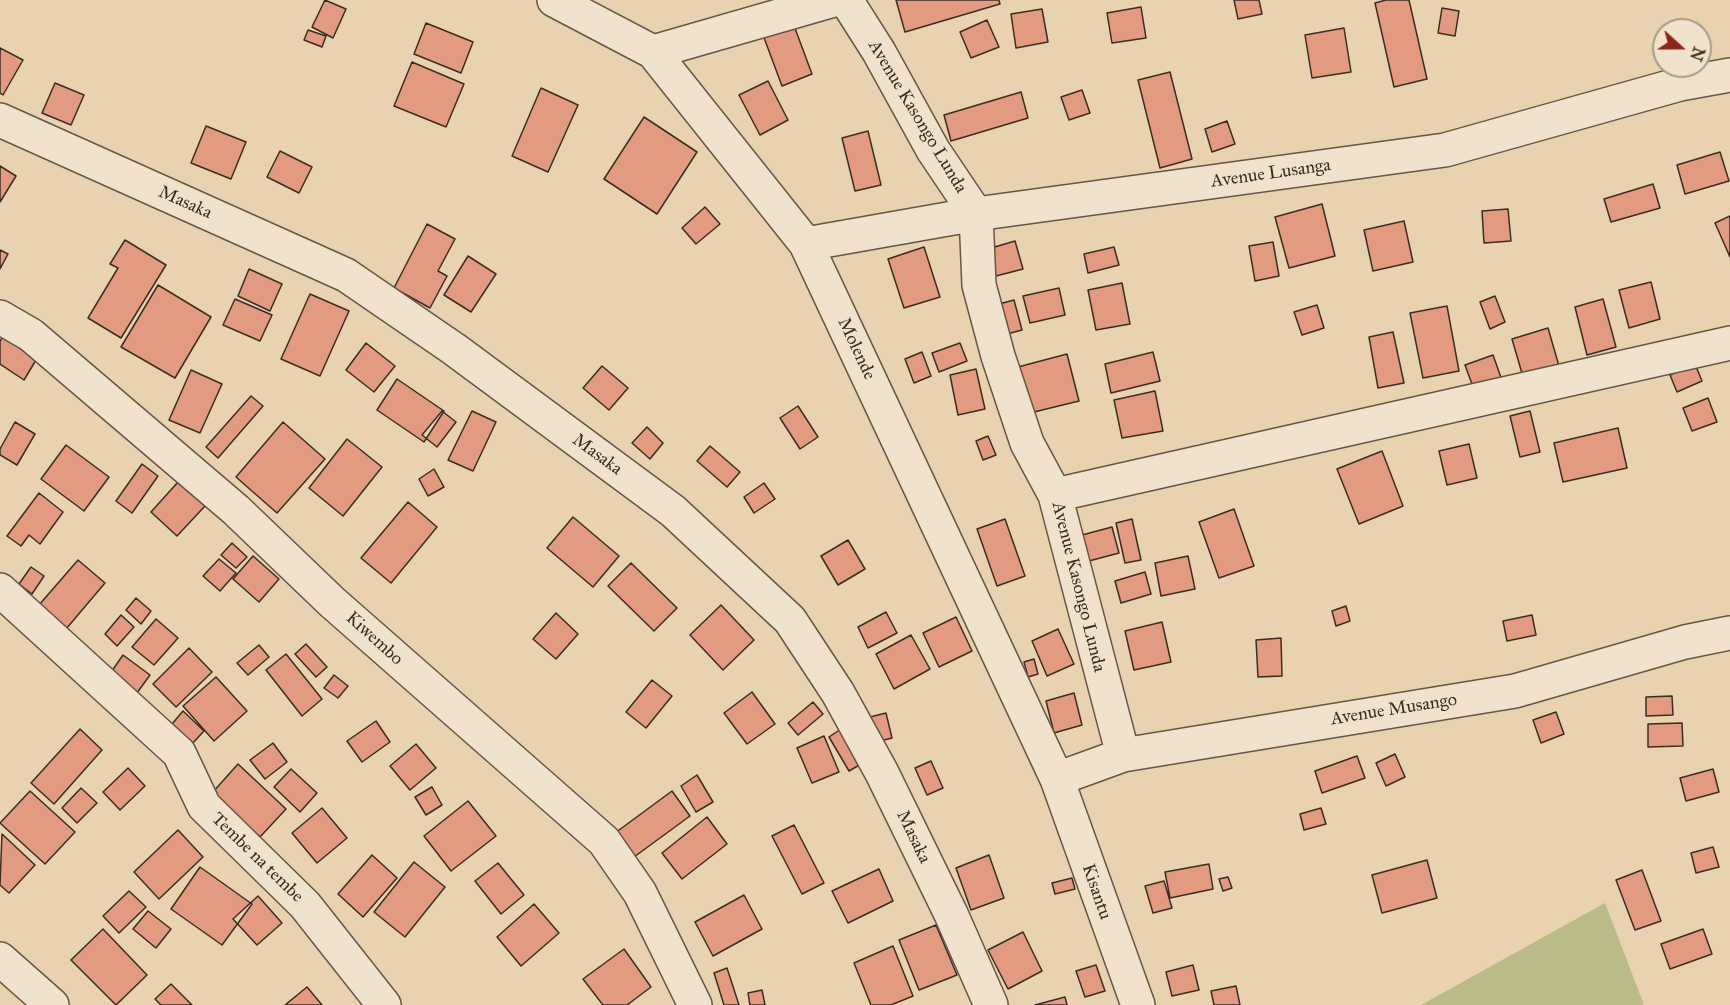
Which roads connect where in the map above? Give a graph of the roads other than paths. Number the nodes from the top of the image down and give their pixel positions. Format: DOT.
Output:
graph roads {
  1 [pos="554,0"];
  2 [pos="834,0"];
  3 [pos="846,0"];
  4 [pos="654,52"];
  5 [pos="1730,75"];
  6 [pos="0,120"];
  7 [pos="976,214"];
  8 [pos="806,244"];
  9 [pos="0,317"];
  10 [pos="1730,343"];
  11 [pos="1055,495"];
  12 [pos="2,594"];
  13 [pos="1730,633"];
  14 [pos="1123,755"];
  15 [pos="1057,779"];
  16 [pos="0,958"];
  17 [pos="52,1005"];
  18 [pos="384,1005"];
  19 [pos="694,1005"];
  20 [pos="991,1005"];
  21 [pos="1138,1005"];
  1 -- 4 [label="street, Molende"];
  2 -- 4 [label="street"];
  3 -- 7 [label="street, Avenue Kasongo Lunda"];
  4 -- 8 [label="street, Molende"];
  5 -- 7 [label="street, Avenue Lusanga"];
  6 -- 20 [label="street, Masaka"];
  7 -- 8 [label="street, Avenue Lusanga"];
  7 -- 11 [label="street, Avenue Kasongo Lunda"];
  8 -- 15 [label="street, Molende"];
  9 -- 19 [label="street, Kiwembo"];
  10 -- 11 [label="street"];
  11 -- 14 [label="street, Avenue Kasongo Lunda"];
  12 -- 18 [label="street, Tembe na tembe"];
  13 -- 14 [label="street, Avenue Musango"];
  14 -- 15 [label="street, Avenue Musango"];
  15 -- 21 [label="street, Kisantu"];
  16 -- 17 [label="street"];
}
